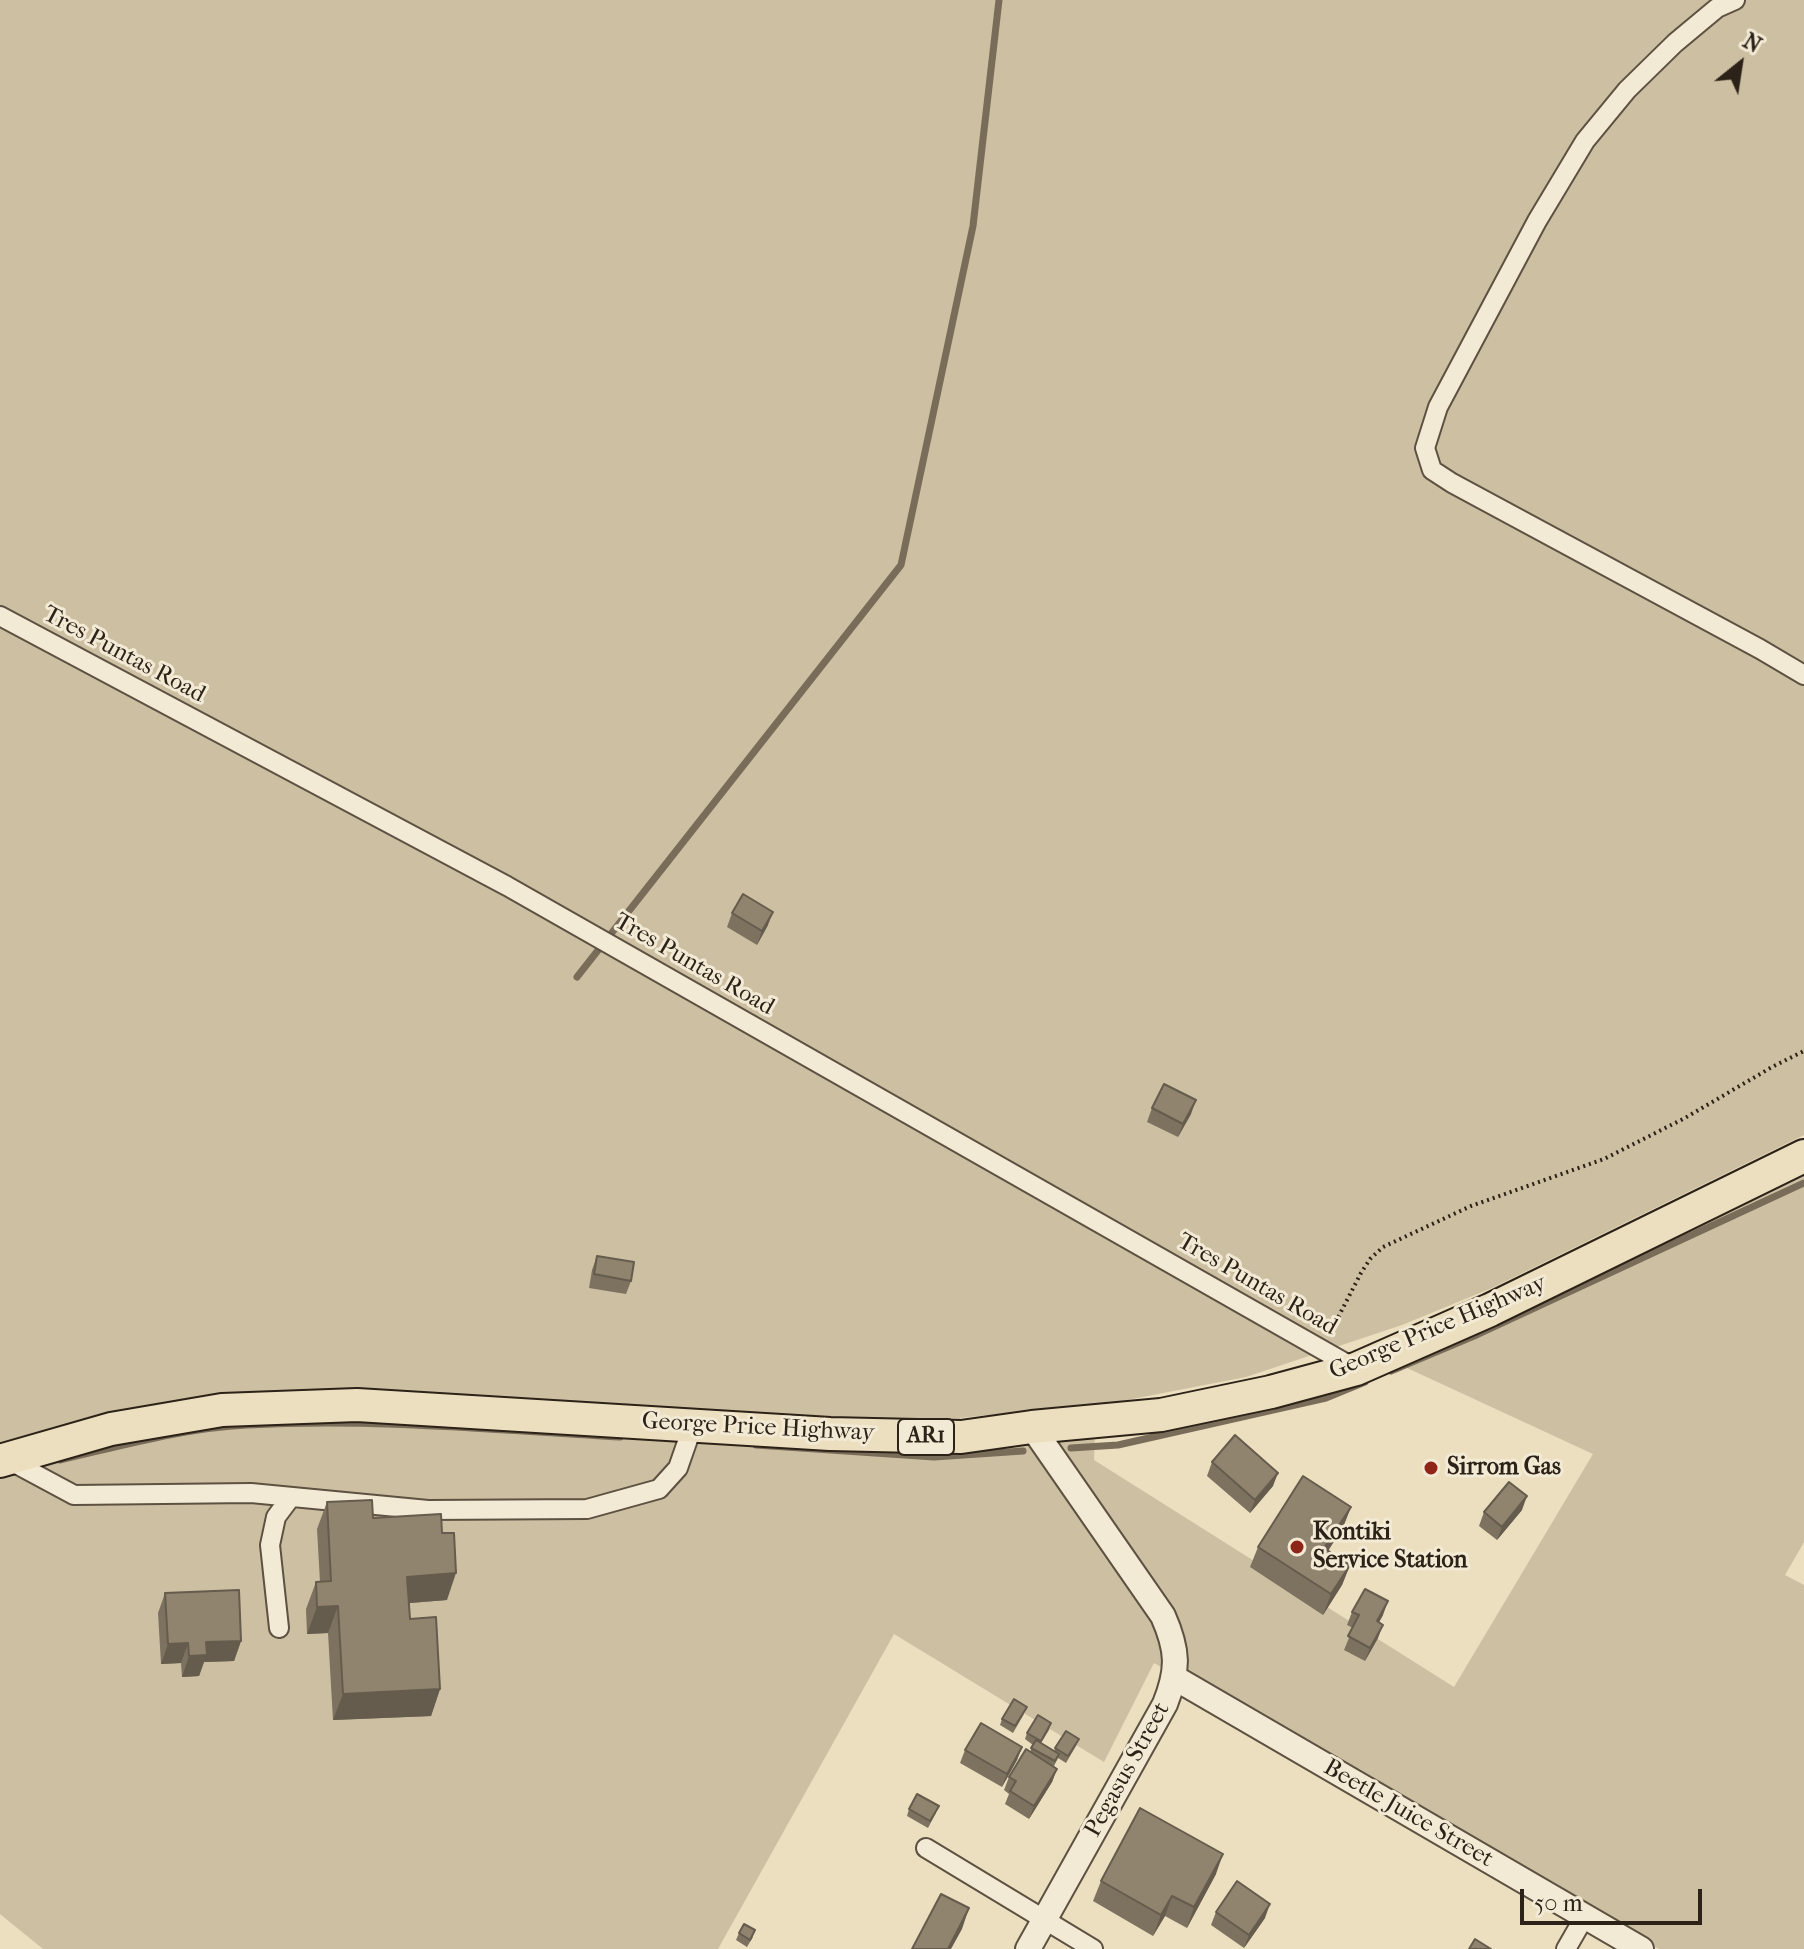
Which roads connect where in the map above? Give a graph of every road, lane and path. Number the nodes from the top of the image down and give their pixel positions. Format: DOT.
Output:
graph roads {
  1 [pos="1735,0"];
  2 [pos="0,616"];
  3 [pos="1804,675"];
  4 [pos="1804,1051"];
  5 [pos="1804,1156"];
  6 [pos="1321,1349"];
  7 [pos="1356,1369"];
  8 [pos="693,1425"];
  9 [pos="1032,1427"];
  10 [pos="4,1460"];
  11 [pos="291,1497"];
  12 [pos="279,1628"];
  13 [pos="1175,1678"];
  14 [pos="926,1848"];
  15 [pos="1585,1916"];
  16 [pos="1045,1921"];
  17 [pos="1028,1949"];
  18 [pos="1093,1949"];
  19 [pos="1566,1949"];
  20 [pos="1641,1949"];
  1 -- 3 [label="street"];
  2 -- 6 [label="street, Tres Puntas Road"];
  4 -- 6 [label="path"];
  5 -- 7 [label="highway, George Price Highway / AR1"];
  6 -- 7 [label="street, Tres Puntas Road"];
  7 -- 9 [label="highway, George Price Highway / AR1"];
  8 -- 9 [label="highway, George Price Highway / AR1"];
  8 -- 10 [label="highway, George Price Highway / AR1"];
  8 -- 11 [label="street"];
  9 -- 13 [label="street, Pegasus Street"];
  10 -- 11 [label="street"];
  11 -- 12 [label="street"];
  13 -- 15 [label="street, Beetle Juice Street"];
  13 -- 16 [label="street, Pegasus Street"];
  14 -- 16 [label="street"];
  15 -- 19 [label="street"];
  15 -- 20 [label="street, Beetle Juice Street"];
  16 -- 17 [label="street, Pegasus Street"];
  16 -- 18 [label="street"];
}
